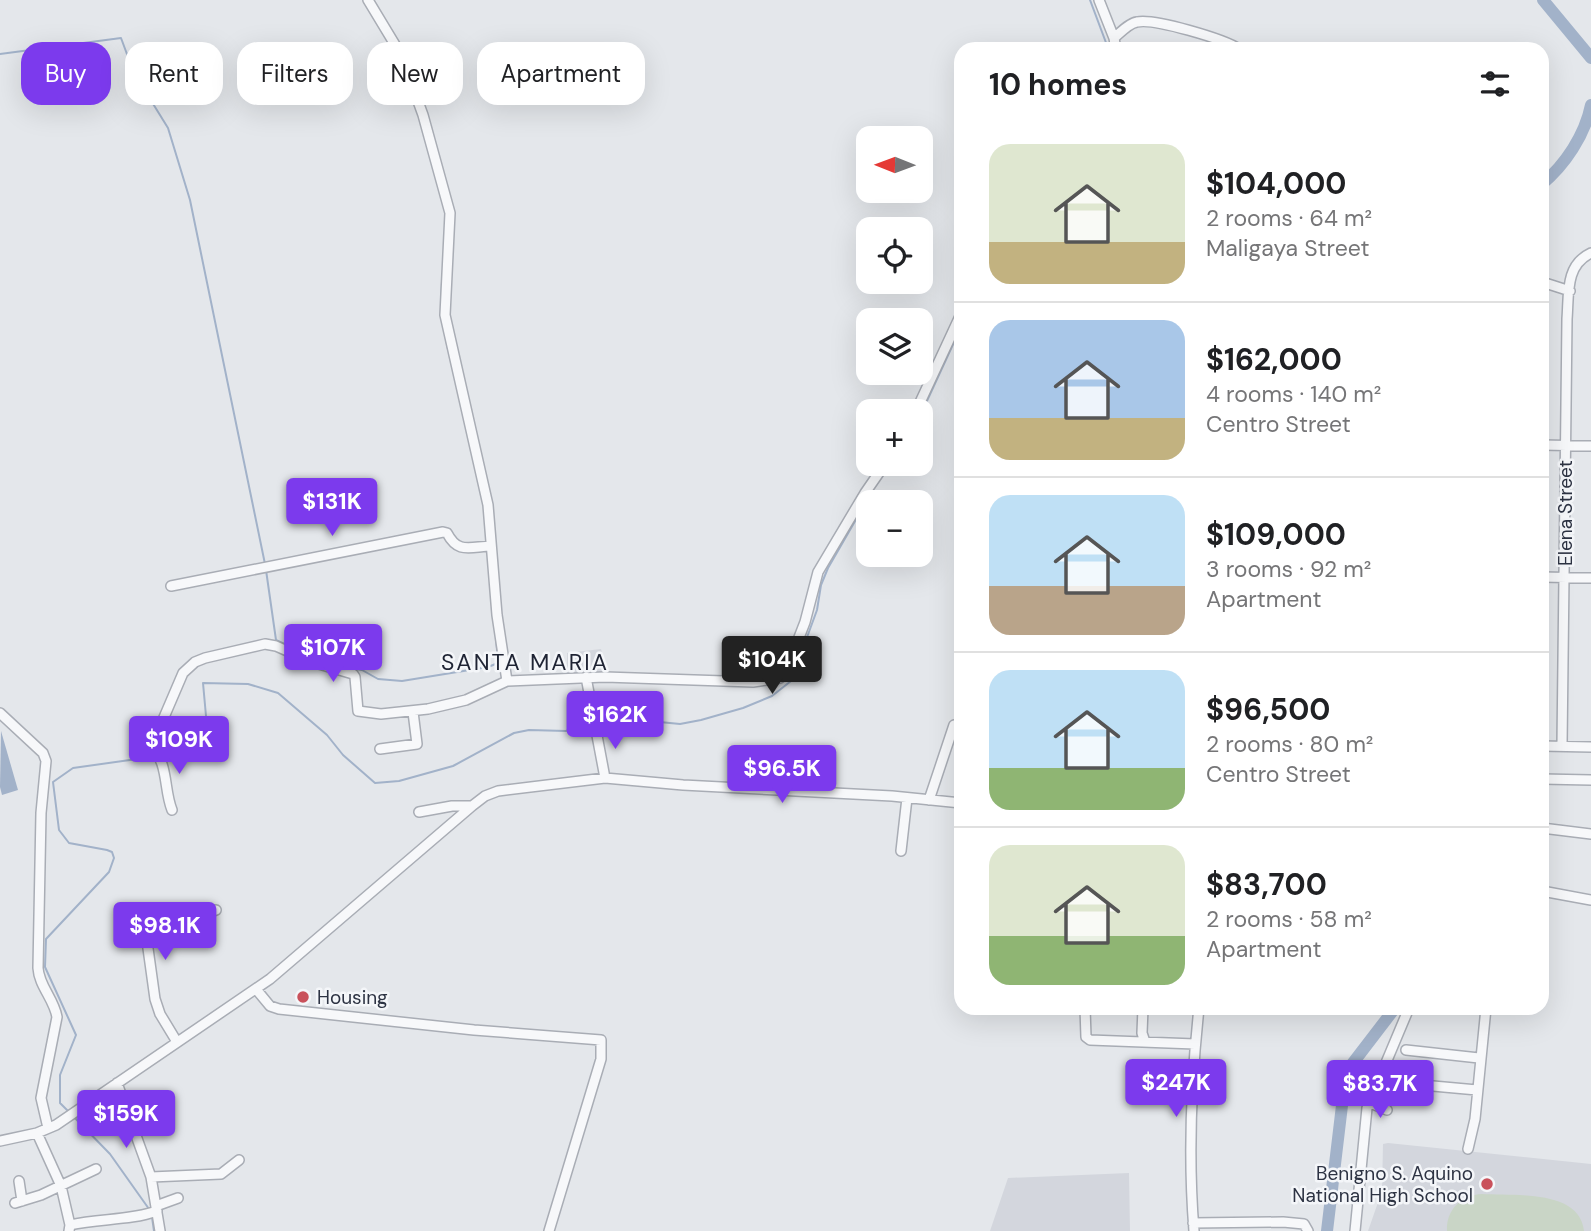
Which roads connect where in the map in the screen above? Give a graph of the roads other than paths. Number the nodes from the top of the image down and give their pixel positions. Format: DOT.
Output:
graph roads {
  1 [pos="368,0"];
  2 [pos="1099,0"];
  3 [pos="1114,38"];
  4 [pos="1115,42"];
  5 [pos="1225,42"];
  6 [pos="1591,253"];
  7 [pos="1549,284"];
  8 [pos="1570,291"];
  9 [pos="954,329"];
  10 [pos="922,399"];
  11 [pos="1549,445"];
  12 [pos="1565,446"];
  13 [pos="1591,446"];
  14 [pos="877,476"];
  15 [pos="491,546"];
  16 [pos="1549,578"];
  17 [pos="1564,578"];
  18 [pos="1591,578"];
  19 [pos="171,586"];
  20 [pos="586,677"];
  21 [pos="507,681"];
  22 [pos="413,712"];
  23 [pos="0,713"];
  24 [pos="954,725"];
  25 [pos="1549,746"];
  26 [pos="1562,746"];
  27 [pos="1591,747"];
  28 [pos="380,749"];
  29 [pos="606,778"];
  30 [pos="1549,779"];
  31 [pos="1591,780"];
  32 [pos="907,798"];
  33 [pos="929,800"];
  34 [pos="954,802"];
  35 [pos="472,806"];
  36 [pos="172,810"];
  37 [pos="419,812"];
  38 [pos="1549,829"];
  39 [pos="1591,834"];
  40 [pos="901,851"];
  41 [pos="1549,892"];
  42 [pos="1591,900"];
  43 [pos="216,910"];
  44 [pos="256,989"];
  45 [pos="1085,1015"];
  46 [pos="1143,1015"];
  47 [pos="1198,1015"];
  48 [pos="1406,1015"];
  49 [pos="1485,1015"];
  50 [pos="177,1042"];
  51 [pos="1145,1042"];
  52 [pos="1195,1044"];
  53 [pos="1406,1050"];
  54 [pos="1479,1058"];
  55 [pos="117,1083"];
  56 [pos="1411,1084"];
  57 [pos="1476,1090"];
  58 [pos="1368,1102"];
  59 [pos="1387,1110"];
  60 [pos="52,1126"];
  61 [pos="37,1133"];
  62 [pos="0,1142"];
  63 [pos="1468,1149"];
  64 [pos="239,1160"];
  65 [pos="96,1169"];
  66 [pos="151,1177"];
  67 [pos="19,1181"];
  68 [pos="61,1186"];
  69 [pos="177,1199"];
  70 [pos="153,1211"];
  71 [pos="1193,1227"];
  72 [pos="1242,1227"];
  73 [pos="69,1229"];
  74 [pos="160,1231"];
  75 [pos="549,1231"];
  76 [pos="1308,1231"];
  77 [pos="1355,1231"];
  1 -- 15 [label="street"];
  2 -- 3 [label="street"];
  3 -- 4 [label="street"];
  3 -- 5 [label="street"];
  6 -- 8 [label="street, Elena Street"];
  7 -- 8 [label="street"];
  8 -- 12 [label="street, Elena Street"];
  9 -- 10 [label="street"];
  11 -- 12 [label="street"];
  12 -- 13 [label="street"];
  12 -- 17 [label="street, Elena Street"];
  14 -- 20 [label="street"];
  15 -- 19 [label="street"];
  15 -- 21 [label="street"];
  16 -- 17 [label="street"];
  17 -- 18 [label="street"];
  17 -- 26 [label="street, Elena Street"];
  20 -- 21 [label="street"];
  20 -- 29 [label="street"];
  21 -- 22 [label="street"];
  22 -- 28 [label="street"];
  22 -- 36 [label="street"];
  23 -- 60 [label="street"];
  24 -- 33 [label="street"];
  25 -- 26 [label="street"];
  26 -- 27 [label="street"];
  29 -- 32 [label="street"];
  29 -- 35 [label="street"];
  30 -- 31 [label="street"];
  32 -- 33 [label="street"];
  32 -- 40 [label="street"];
  33 -- 34 [label="street"];
  35 -- 37 [label="street"];
  35 -- 44 [label="street"];
  38 -- 39 [label="street"];
  41 -- 42 [label="street"];
  43 -- 50 [label="street"];
  44 -- 50 [label="street"];
  44 -- 75 [label="street"];
  45 -- 51 [label="street"];
  46 -- 51 [label="street"];
  47 -- 52 [label="street"];
  48 -- 58 [label="street"];
  49 -- 54 [label="street"];
  50 -- 55 [label="street"];
  51 -- 52 [label="street"];
  52 -- 71 [label="street"];
  53 -- 54 [label="street"];
  54 -- 57 [label="street"];
  55 -- 60 [label="street"];
  55 -- 66 [label="street"];
  56 -- 57 [label="street"];
  57 -- 63 [label="street"];
  58 -- 59 [label="street"];
  58 -- 77 [label="street"];
  60 -- 61 [label="street"];
  61 -- 62 [label="street"];
  61 -- 68 [label="street"];
  64 -- 66 [label="street"];
  65 -- 68 [label="street"];
  66 -- 70 [label="street"];
  67 -- 68 [label="street"];
  68 -- 73 [label="street"];
  69 -- 70 [label="street"];
  70 -- 73 [label="street"];
  70 -- 74 [label="street"];
  71 -- 72 [label="street"];
  72 -- 76 [label="street"];
}
